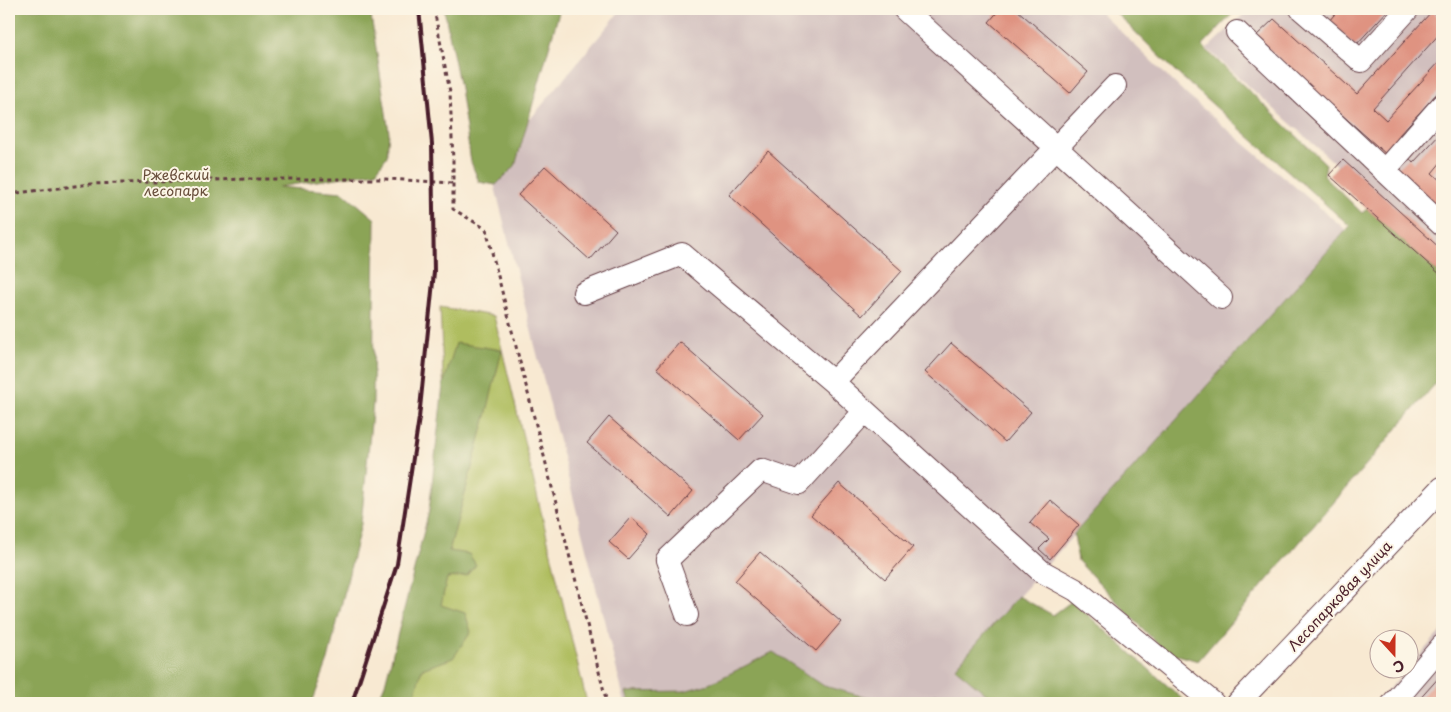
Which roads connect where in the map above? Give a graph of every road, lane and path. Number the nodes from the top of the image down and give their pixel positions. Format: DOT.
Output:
graph roads {
  1 [pos="434,9"];
  2 [pos="904,9"];
  3 [pos="1301,9"];
  4 [pos="1408,9"];
  5 [pos="1237,32"];
  6 [pos="1115,86"];
  7 [pos="1442,106"];
  8 [pos="1056,148"];
  9 [pos="1384,171"];
  10 [pos="453,183"];
  11 [pos="9,194"];
  12 [pos="1442,225"];
  13 [pos="584,293"];
  14 [pos="1221,298"];
  15 [pos="833,382"];
  16 [pos="866,411"];
  17 [pos="1442,488"];
  18 [pos="687,615"];
  19 [pos="1442,646"];
  20 [pos="607,703"];
  21 [pos="1213,703"];
  22 [pos="1238,703"];
  23 [pos="1393,703"];
  1 -- 10 [label="path"];
  2 -- 8 [label="street"];
  3 -- 4 [label="street"];
  5 -- 9 [label="street"];
  6 -- 8 [label="street"];
  7 -- 9 [label="street"];
  8 -- 14 [label="street"];
  8 -- 15 [label="street"];
  9 -- 12 [label="street"];
  10 -- 11 [label="path"];
  10 -- 20 [label="path"];
  13 -- 15 [label="street"];
  15 -- 16 [label="street"];
  16 -- 18 [label="street"];
  16 -- 21 [label="street"];
  17 -- 22 [label="street, Лесопарковая улица"];
  19 -- 23 [label="street"];
}
